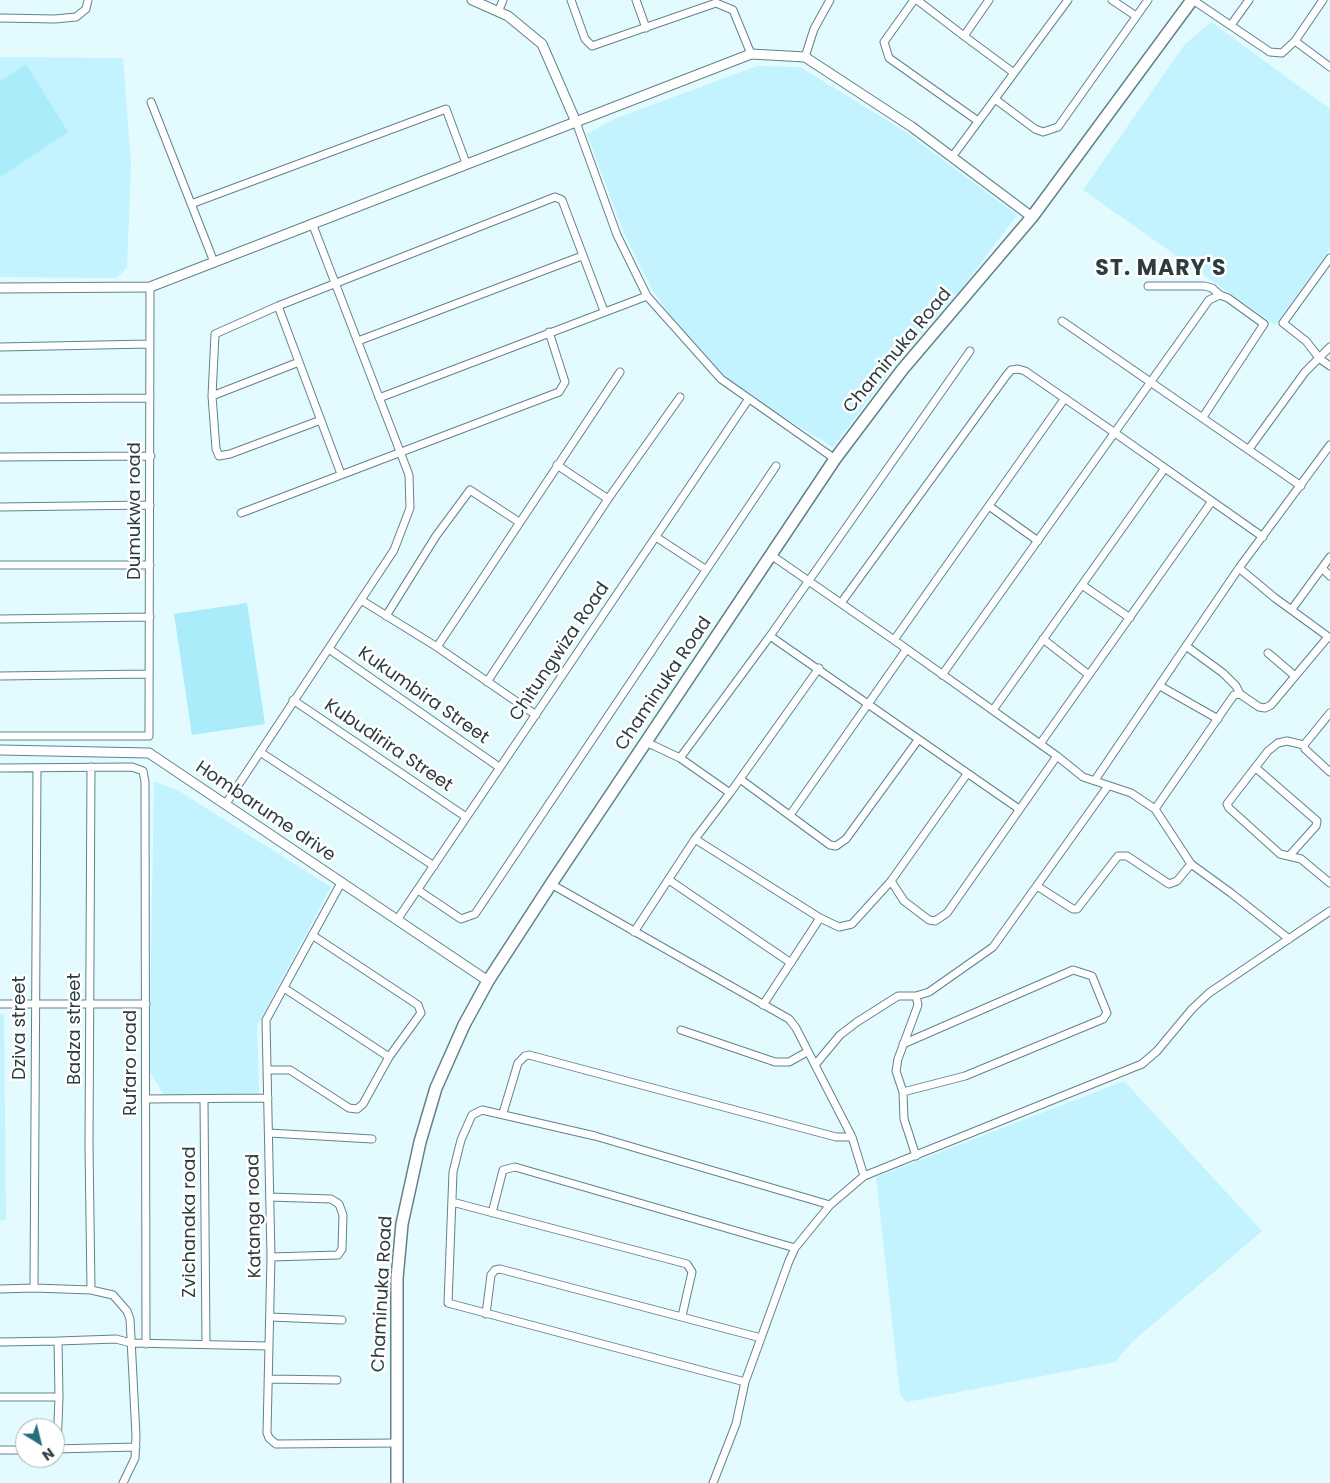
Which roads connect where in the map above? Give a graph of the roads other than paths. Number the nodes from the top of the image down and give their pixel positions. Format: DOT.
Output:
graph roads {
  1 [pos="88,0"];
  2 [pos="472,0"];
  3 [pos="503,0"];
  4 [pos="571,0"];
  5 [pos="636,0"];
  6 [pos="830,0"];
  7 [pos="914,0"];
  8 [pos="918,0"];
  9 [pos="989,0"];
  10 [pos="1068,0"];
  11 [pos="1112,0"];
  12 [pos="1148,0"];
  13 [pos="1193,0"];
  14 [pos="1250,0"];
  15 [pos="1323,0"];
  16 [pos="499,10"];
  17 [pos="1136,16"];
  18 [pos="0,18"];
  19 [pos="1231,25"];
  20 [pos="646,28"];
  21 [pos="964,36"];
  22 [pos="1295,41"];
  23 [pos="751,54"];
  24 [pos="805,57"];
  25 [pos="1330,67"];
  26 [pos="1014,73"];
  27 [pos="995,98"];
  28 [pos="151,102"];
  29 [pos="978,121"];
  30 [pos="576,122"];
  31 [pos="952,157"];
  32 [pos="466,163"];
  33 [pos="191,204"];
  34 [pos="1032,217"];
  35 [pos="312,223"];
  36 [pos="582,256"];
  37 [pos="1330,258"];
  38 [pos="214,262"];
  39 [pos="337,283"];
  40 [pos="1148,286"];
  41 [pos="150,287"];
  42 [pos="0,288"];
  43 [pos="1220,295"];
  44 [pos="647,296"];
  45 [pos="278,306"];
  46 [pos="604,311"];
  47 [pos="1062,321"];
  48 [pos="549,332"];
  49 [pos="358,341"];
  50 [pos="149,344"];
  51 [pos="1330,346"];
  52 [pos="0,347"];
  53 [pos="970,351"];
  54 [pos="1320,359"];
  55 [pos="299,362"];
  56 [pos="1330,366"];
  57 [pos="620,372"];
  58 [pos="1151,383"];
  59 [pos="212,396"];
  60 [pos="680,397"];
  61 [pos="150,398"];
  62 [pos="379,398"];
  63 [pos="1065,398"];
  64 [pos="0,399"];
  65 [pos="748,400"];
  66 [pos="1203,417"];
  67 [pos="321,420"];
  68 [pos="1115,432"];
  69 [pos="1330,445"];
  70 [pos="1249,449"];
  71 [pos="400,452"];
  72 [pos="151,456"];
  73 [pos="0,457"];
  74 [pos="834,459"];
  75 [pos="557,465"];
  76 [pos="776,466"];
  77 [pos="1165,468"];
  78 [pos="341,474"];
  79 [pos="1301,486"];
  80 [pos="608,499"];
  81 [pos="1212,501"];
  82 [pos="150,505"];
  83 [pos="0,506"];
  84 [pos="988,506"];
  85 [pos="241,513"];
  86 [pos="519,522"];
  87 [pos="656,537"];
  88 [pos="1262,537"];
  89 [pos="1038,541"];
  90 [pos="772,555"];
  91 [pos="1330,557"];
  92 [pos="0,565"];
  93 [pos="150,565"];
  94 [pos="1239,568"];
  95 [pos="1322,568"];
  96 [pos="705,569"];
  97 [pos="1330,576"];
  98 [pos="808,580"];
  99 [pos="1082,585"];
  100 [pos="361,600"];
  101 [pos="841,603"];
  102 [pos="1292,609"];
  103 [pos="386,616"];
  104 [pos="150,618"];
  105 [pos="1130,618"];
  106 [pos="0,619"];
  107 [pos="770,636"];
  108 [pos="1329,637"];
  109 [pos="1043,639"];
  110 [pos="894,640"];
  111 [pos="1186,646"];
  112 [pos="437,647"];
  113 [pos="329,648"];
  114 [pos="906,650"];
  115 [pos="1268,653"];
  116 [pos="819,668"];
  117 [pos="148,674"];
  118 [pos="942,675"];
  119 [pos="1089,675"];
  120 [pos="0,676"];
  121 [pos="1295,676"];
  122 [pos="487,682"];
  123 [pos="1160,686"];
  124 [pos="1240,694"];
  125 [pos="294,700"];
  126 [pos="869,703"];
  127 [pos="993,710"];
  128 [pos="1330,713"];
  129 [pos="536,715"];
  130 [pos="1218,719"];
  131 [pos="0,736"];
  132 [pos="918,740"];
  133 [pos="646,742"];
  134 [pos="1040,744"];
  135 [pos="1304,745"];
  136 [pos="0,750"];
  137 [pos="260,752"];
  138 [pos="1057,756"];
  139 [pos="680,758"];
  140 [pos="499,767"];
  141 [pos="0,768"];
  142 [pos="37,768"];
  143 [pos="91,768"];
  144 [pos="1256,768"];
  145 [pos="1330,772"];
  146 [pos="967,774"];
  147 [pos="740,779"];
  148 [pos="1095,780"];
  149 [pos="1108,786"];
  150 [pos="730,793"];
  151 [pos="225,805"];
  152 [pos="1019,809"];
  153 [pos="1155,809"];
  154 [pos="790,815"];
  155 [pos="466,817"];
  156 [pos="695,839"];
  157 [pos="1290,855"];
  158 [pos="1191,864"];
  159 [pos="434,866"];
  160 [pos="669,880"];
  161 [pos="891,881"];
  162 [pos="341,883"];
  163 [pos="1330,883"];
  164 [pos="551,884"];
  165 [pos="1037,886"];
  166 [pos="418,890"];
  167 [pos="1330,911"];
  168 [pos="820,918"];
  169 [pos="397,920"];
  170 [pos="634,932"];
  171 [pos="312,935"];
  172 [pos="1288,939"];
  173 [pos="791,962"];
  174 [pos="488,981"];
  175 [pos="284,988"];
  176 [pos="916,996"];
  177 [pos="0,1004"];
  178 [pos="34,1004"];
  179 [pos="90,1004"];
  180 [pos="146,1004"];
  181 [pos="763,1005"];
  182 [pos="681,1030"];
  183 [pos="903,1044"];
  184 [pos="807,1052"];
  185 [pos="390,1056"];
  186 [pos="815,1065"];
  187 [pos="268,1070"];
  188 [pos="903,1092"];
  189 [pos="268,1098"];
  190 [pos="146,1099"];
  191 [pos="204,1100"];
  192 [pos="503,1114"];
  193 [pos="268,1133"];
  194 [pos="852,1137"];
  195 [pos="372,1139"];
  196 [pos="916,1156"];
  197 [pos="864,1176"];
  198 [pos="270,1197"];
  199 [pos="452,1202"];
  200 [pos="830,1205"];
  201 [pos="492,1213"];
  202 [pos="795,1248"];
  203 [pos="271,1257"];
  204 [pos="34,1288"];
  205 [pos="0,1289"];
  206 [pos="91,1290"];
  207 [pos="486,1314"];
  208 [pos="682,1316"];
  209 [pos="270,1317"];
  210 [pos="342,1320"];
  211 [pos="761,1338"];
  212 [pos="58,1341"];
  213 [pos="0,1342"];
  214 [pos="131,1343"];
  215 [pos="146,1344"];
  216 [pos="206,1344"];
  217 [pos="269,1346"];
  218 [pos="269,1379"];
  219 [pos="337,1380"];
  220 [pos="745,1382"];
  221 [pos="0,1397"];
  222 [pos="59,1397"];
  223 [pos="58,1418"];
  224 [pos="397,1443"];
  225 [pos="136,1447"];
  226 [pos="65,1449"];
  227 [pos="0,1450"];
  228 [pos="15,1450"];
  229 [pos="123,1483"];
  230 [pos="397,1483"];
  231 [pos="713,1483"];
  1 -- 18 [label="street"];
  2 -- 16 [label="street"];
  3 -- 16 [label="street"];
  4 -- 20 [label="street"];
  5 -- 20 [label="street"];
  6 -- 24 [label="street"];
  7 -- 29 [label="street"];
  8 -- 21 [label="street"];
  9 -- 21 [label="street"];
  10 -- 26 [label="street"];
  11 -- 17 [label="street"];
  12 -- 17 [label="street"];
  13 -- 19 [label="street"];
  13 -- 34 [label="main road, Chaminuka Road"];
  14 -- 19 [label="street"];
  15 -- 22 [label="street"];
  16 -- 30 [label="street"];
  17 -- 27 [label="street"];
  19 -- 22 [label="street"];
  20 -- 23 [label="street"];
  21 -- 26 [label="street"];
  22 -- 25 [label="street"];
  23 -- 24 [label="street"];
  23 -- 30 [label="street"];
  24 -- 31 [label="street"];
  26 -- 27 [label="street"];
  27 -- 29 [label="street"];
  28 -- 33 [label="street"];
  29 -- 31 [label="street"];
  30 -- 32 [label="street"];
  30 -- 44 [label="street"];
  31 -- 34 [label="street"];
  32 -- 33 [label="street"];
  32 -- 35 [label="street"];
  33 -- 38 [label="street"];
  34 -- 74 [label="main road, Chaminuka Road"];
  35 -- 38 [label="street"];
  35 -- 39 [label="street"];
  36 -- 39 [label="street"];
  36 -- 46 [label="street"];
  36 -- 49 [label="street"];
  37 -- 54 [label="street"];
  38 -- 41 [label="street"];
  39 -- 45 [label="street"];
  39 -- 49 [label="street"];
  40 -- 43 [label="street"];
  41 -- 42 [label="street"];
  41 -- 50 [label="street, Dumukwa road"];
  43 -- 58 [label="street"];
  43 -- 66 [label="street"];
  44 -- 46 [label="street"];
  44 -- 65 [label="street"];
  45 -- 55 [label="street"];
  45 -- 59 [label="street"];
  46 -- 48 [label="street"];
  47 -- 58 [label="street"];
  48 -- 62 [label="street"];
  48 -- 71 [label="street"];
  49 -- 62 [label="street"];
  50 -- 52 [label="street"];
  50 -- 61 [label="street, Dumukwa road"];
  51 -- 54 [label="street"];
  53 -- 98 [label="street"];
  54 -- 56 [label="street"];
  54 -- 70 [label="street"];
  55 -- 59 [label="street"];
  55 -- 67 [label="street"];
  57 -- 75 [label="street"];
  58 -- 66 [label="street"];
  58 -- 68 [label="street"];
  59 -- 67 [label="street"];
  60 -- 80 [label="street"];
  61 -- 64 [label="street"];
  61 -- 72 [label="street, Dumukwa road"];
  62 -- 71 [label="street"];
  63 -- 68 [label="street"];
  63 -- 84 [label="street"];
  63 -- 101 [label="street"];
  65 -- 74 [label="street"];
  65 -- 87 [label="street, Chitungwiza Road"];
  66 -- 70 [label="street"];
  67 -- 78 [label="street"];
  68 -- 77 [label="street"];
  68 -- 89 [label="street"];
  69 -- 79 [label="street"];
  70 -- 79 [label="street"];
  71 -- 78 [label="street"];
  71 -- 100 [label="street"];
  72 -- 73 [label="street"];
  72 -- 82 [label="street, Dumukwa road"];
  74 -- 90 [label="main road, Chaminuka Road"];
  75 -- 80 [label="street"];
  75 -- 86 [label="street"];
  76 -- 96 [label="street"];
  77 -- 81 [label="street"];
  77 -- 99 [label="street"];
  78 -- 85 [label="street"];
  79 -- 88 [label="street"];
  80 -- 122 [label="street"];
  81 -- 88 [label="street"];
  81 -- 105 [label="street"];
  82 -- 83 [label="street"];
  82 -- 93 [label="street, Dumukwa road"];
  84 -- 89 [label="street"];
  84 -- 110 [label="street"];
  86 -- 103 [label="street"];
  86 -- 112 [label="street"];
  87 -- 96 [label="street"];
  87 -- 129 [label="street, Chitungwiza Road"];
  88 -- 94 [label="street"];
  89 -- 118 [label="street"];
  90 -- 98 [label="street"];
  90 -- 133 [label="main road, Chaminuka Road"];
  91 -- 95 [label="street"];
  92 -- 93 [label="street"];
  93 -- 104 [label="street, Dumukwa road"];
  94 -- 102 [label="street"];
  94 -- 111 [label="street"];
  95 -- 97 [label="street"];
  95 -- 102 [label="street"];
  96 -- 166 [label="street"];
  98 -- 101 [label="street"];
  98 -- 107 [label="street"];
  99 -- 105 [label="street"];
  99 -- 109 [label="street"];
  100 -- 103 [label="street"];
  100 -- 113 [label="street"];
  101 -- 110 [label="street"];
  102 -- 108 [label="street"];
  103 -- 112 [label="street"];
  104 -- 106 [label="street"];
  104 -- 117 [label="street, Dumukwa road"];
  105 -- 119 [label="street"];
  107 -- 116 [label="street"];
  107 -- 139 [label="street"];
  108 -- 121 [label="street"];
  109 -- 119 [label="street"];
  109 -- 127 [label="street"];
  110 -- 114 [label="street"];
  111 -- 123 [label="street"];
  111 -- 124 [label="street"];
  112 -- 122 [label="street"];
  113 -- 125 [label="street"];
  113 -- 140 [label="street, Kukumbira Street"];
  114 -- 118 [label="street"];
  114 -- 126 [label="street"];
  115 -- 121 [label="street"];
  116 -- 126 [label="street"];
  116 -- 147 [label="street"];
  117 -- 120 [label="street"];
  117 -- 131 [label="street, Dumukwa road"];
  118 -- 127 [label="street"];
  119 -- 134 [label="street"];
  121 -- 124 [label="street"];
  122 -- 129 [label="street"];
  123 -- 130 [label="street"];
  123 -- 148 [label="street"];
  124 -- 130 [label="street"];
  125 -- 137 [label="street"];
  125 -- 155 [label="street, Kubudirira Street"];
  126 -- 132 [label="street"];
  126 -- 154 [label="street"];
  127 -- 134 [label="street"];
  128 -- 135 [label="street"];
  129 -- 140 [label="street, Chitungwiza Road"];
  130 -- 153 [label="street"];
  132 -- 146 [label="street"];
  132 -- 154 [label="street"];
  133 -- 139 [label="street"];
  133 -- 164 [label="main road, Chaminuka Road"];
  134 -- 138 [label="street"];
  135 -- 144 [label="street"];
  135 -- 145 [label="street"];
  136 -- 151 [label="street, Hombarume drive"];
  137 -- 151 [label="street"];
  137 -- 159 [label="street"];
  138 -- 148 [label="street"];
  138 -- 152 [label="street"];
  139 -- 150 [label="street"];
  140 -- 155 [label="street, Chitungwiza Road"];
  141 -- 142 [label="street"];
  142 -- 143 [label="street"];
  142 -- 178 [label="street, Dziva street"];
  143 -- 179 [label="street, Badza street"];
  143 -- 180 [label="street, Rufaro road"];
  144 -- 157 [label="street"];
  144 -- 157 [label="street"];
  146 -- 152 [label="street"];
  146 -- 161 [label="street"];
  147 -- 150 [label="street"];
  147 -- 154 [label="street"];
  148 -- 149 [label="street"];
  149 -- 153 [label="street"];
  149 -- 165 [label="street"];
  150 -- 156 [label="street"];
  151 -- 162 [label="street, Hombarume drive"];
  152 -- 161 [label="street"];
  153 -- 158 [label="street"];
  155 -- 159 [label="street, Chitungwiza Road"];
  156 -- 160 [label="street"];
  156 -- 168 [label="street"];
  157 -- 163 [label="street"];
  158 -- 165 [label="street"];
  158 -- 172 [label="street"];
  159 -- 166 [label="street, Chitungwiza Road"];
  160 -- 170 [label="street"];
  160 -- 173 [label="street"];
  161 -- 168 [label="street"];
  162 -- 169 [label="street, Hombarume drive"];
  162 -- 171 [label="street, Katanga road"];
  164 -- 170 [label="street"];
  164 -- 174 [label="main road, Chaminuka Road"];
  165 -- 176 [label="street"];
  166 -- 169 [label="street, Chitungwiza Road"];
  167 -- 172 [label="street"];
  168 -- 173 [label="street"];
  169 -- 174 [label="street, Hombarume drive"];
  170 -- 181 [label="street"];
  171 -- 175 [label="street, Katanga road"];
  171 -- 185 [label="street"];
  172 -- 196 [label="street"];
  173 -- 181 [label="street"];
  174 -- 224 [label="main road, Chaminuka Road"];
  175 -- 185 [label="street"];
  175 -- 187 [label="street, Katanga road"];
  176 -- 183 [label="street"];
  176 -- 186 [label="street"];
  177 -- 178 [label="street"];
  178 -- 179 [label="street"];
  178 -- 204 [label="street, Dziva street"];
  179 -- 180 [label="street"];
  179 -- 206 [label="street, Badza street"];
  180 -- 190 [label="street, Rufaro road"];
  181 -- 184 [label="street"];
  182 -- 184 [label="street"];
  183 -- 188 [label="street"];
  183 -- 188 [label="street"];
  184 -- 186 [label="street"];
  185 -- 187 [label="street"];
  186 -- 194 [label="street"];
  187 -- 189 [label="street, Katanga road"];
  188 -- 196 [label="street"];
  189 -- 191 [label="street"];
  189 -- 193 [label="street, Katanga road"];
  190 -- 191 [label="street"];
  190 -- 215 [label="street, Rufaro road"];
  191 -- 216 [label="street, Zvichanaka road"];
  192 -- 194 [label="street"];
  192 -- 199 [label="street"];
  192 -- 200 [label="street"];
  193 -- 195 [label="street"];
  193 -- 198 [label="street, Katanga road"];
  194 -- 197 [label="street"];
  196 -- 197 [label="street"];
  197 -- 200 [label="street"];
  198 -- 203 [label="street, Katanga road"];
  198 -- 203 [label="street"];
  199 -- 201 [label="street"];
  199 -- 207 [label="street"];
  200 -- 202 [label="street"];
  201 -- 202 [label="street"];
  201 -- 208 [label="street"];
  202 -- 211 [label="street"];
  203 -- 209 [label="street, Katanga road"];
  204 -- 205 [label="street"];
  204 -- 206 [label="street"];
  206 -- 214 [label="street"];
  207 -- 208 [label="street"];
  207 -- 220 [label="street"];
  208 -- 211 [label="street"];
  209 -- 210 [label="street"];
  209 -- 217 [label="street, Katanga road"];
  211 -- 220 [label="street"];
  212 -- 213 [label="street"];
  212 -- 214 [label="street"];
  212 -- 222 [label="street"];
  214 -- 215 [label="street"];
  214 -- 225 [label="street"];
  215 -- 216 [label="street"];
  216 -- 217 [label="street"];
  217 -- 218 [label="street, Katanga road"];
  218 -- 219 [label="street"];
  218 -- 224 [label="street, Katanga road"];
  220 -- 231 [label="street"];
  221 -- 222 [label="street"];
  222 -- 223 [label="street"];
  224 -- 230 [label="main road, Chaminuka Road"];
  225 -- 226 [label="street"];
  225 -- 229 [label="street"];
  227 -- 228 [label="street"];
}
